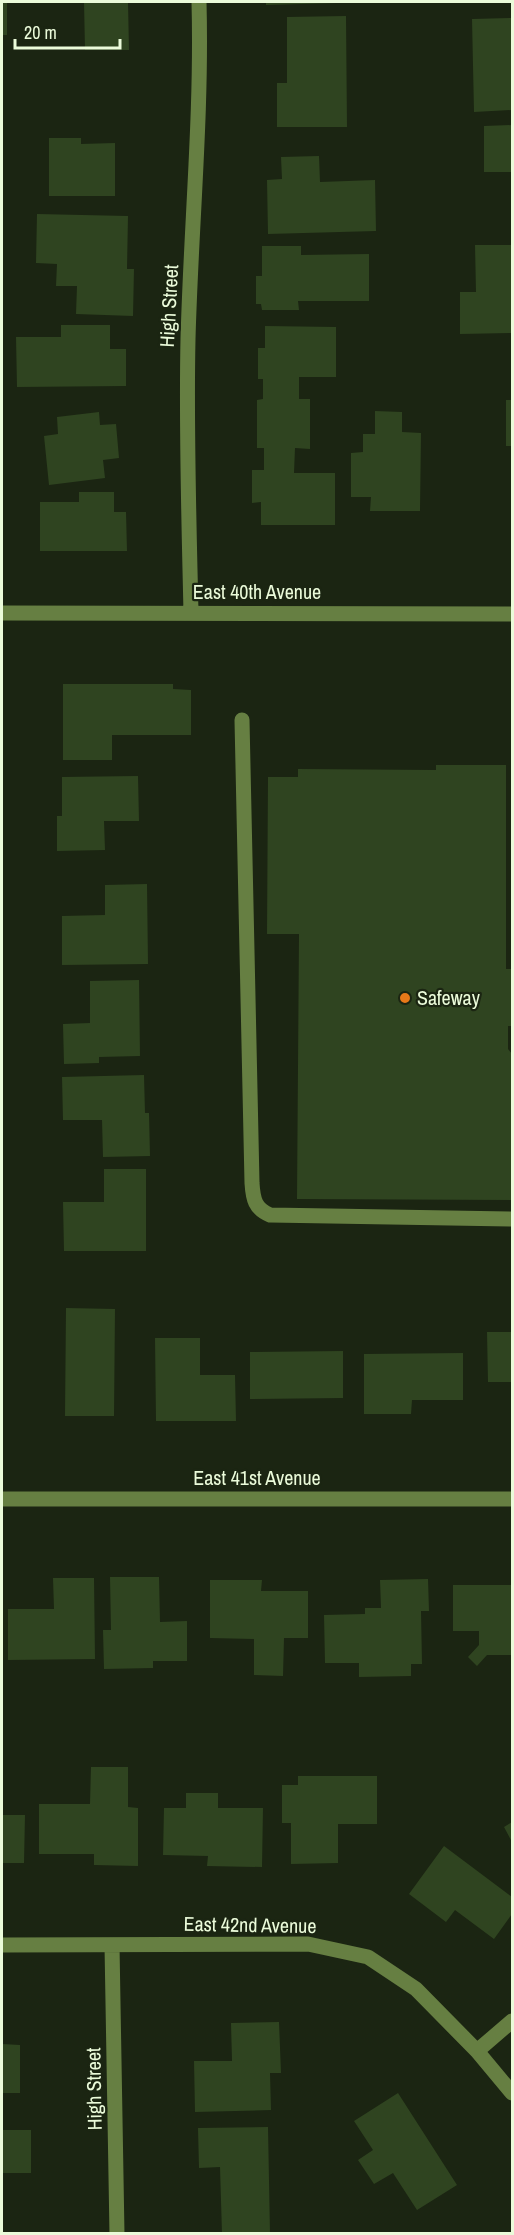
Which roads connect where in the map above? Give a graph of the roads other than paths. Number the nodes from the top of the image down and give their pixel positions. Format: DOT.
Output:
graph roads {
  1 [pos="199,2"];
  2 [pos="2,613"];
  3 [pos="191,613"];
  4 [pos="513,614"];
  5 [pos="242,720"];
  6 [pos="513,1219"];
  7 [pos="2,1499"];
  8 [pos="513,1499"];
  9 [pos="2,1945"];
  10 [pos="112,1945"];
  11 [pos="513,2021"];
  12 [pos="477,2051"];
  13 [pos="513,2093"];
  14 [pos="117,2234"];
  1 -- 3 [label="street, High Street"];
  2 -- 3 [label="street, East 40th Avenue"];
  3 -- 4 [label="street, East 40th Avenue"];
  5 -- 6 [label="street"];
  7 -- 8 [label="street, East 41st Avenue"];
  9 -- 10 [label="street, East 42nd Avenue"];
  10 -- 12 [label="street, East 42nd Avenue"];
  10 -- 14 [label="street, High Street"];
  11 -- 12 [label="street"];
  12 -- 13 [label="street, East 42nd Avenue"];
}
